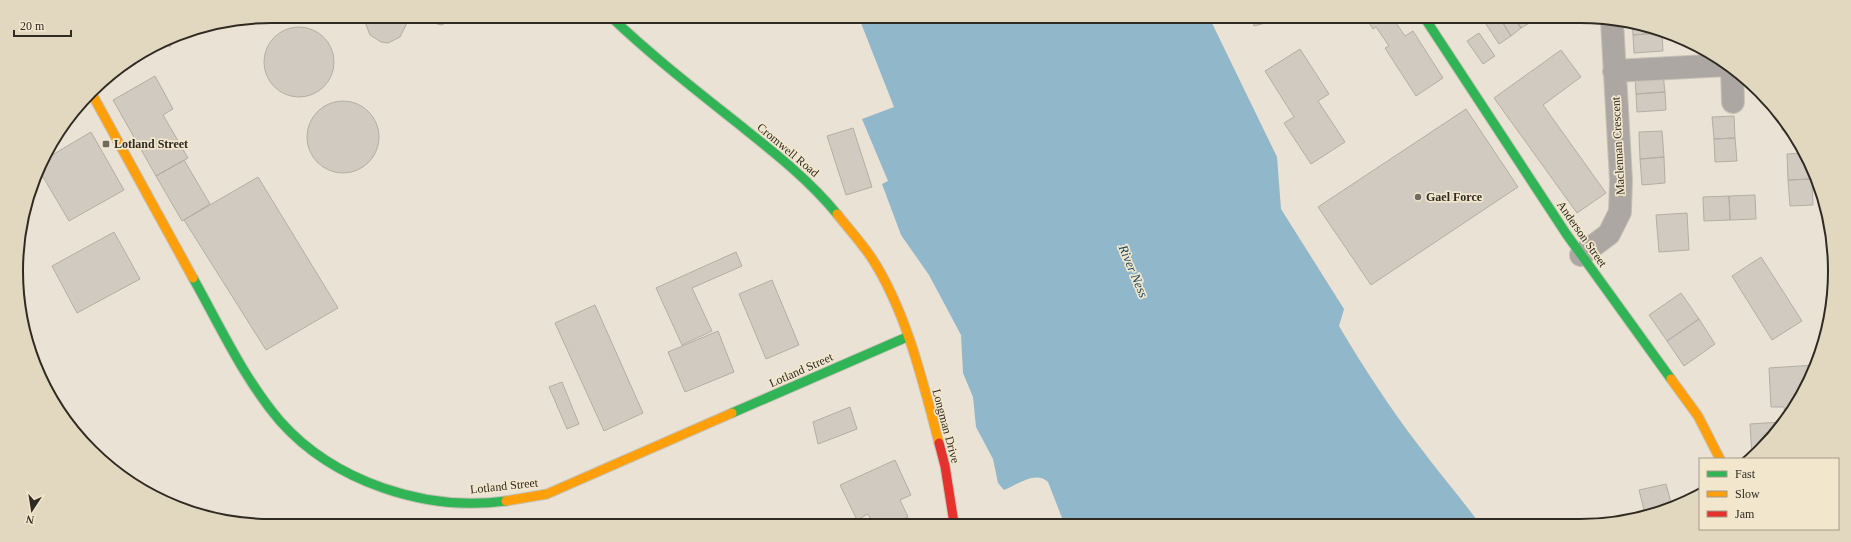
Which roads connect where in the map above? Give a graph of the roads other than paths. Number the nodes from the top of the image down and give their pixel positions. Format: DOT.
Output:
graph roads {
  1 [pos="617,23"];
  2 [pos="1428,23"];
  3 [pos="1612,25"];
  4 [pos="1719,65"];
  5 [pos="1614,71"];
  6 [pos="1732,75"];
  7 [pos="94,98"];
  8 [pos="1733,102"];
  9 [pos="1581,255"];
  10 [pos="907,337"];
  11 [pos="1719,458"];
  12 [pos="953,519"];
  1 -- 10 [label="street, Cromwell Road"];
  2 -- 9 [label="street, Anderson Street"];
  3 -- 5 [label="street, Maclennan Crescent"];
  4 -- 5 [label="street"];
  5 -- 9 [label="street, Maclennan Crescent"];
  6 -- 8 [label="street"];
  7 -- 10 [label="street, Lotland Street"];
  9 -- 11 [label="street, Anderson Street"];
  10 -- 12 [label="street, Longman Drive"];
}
